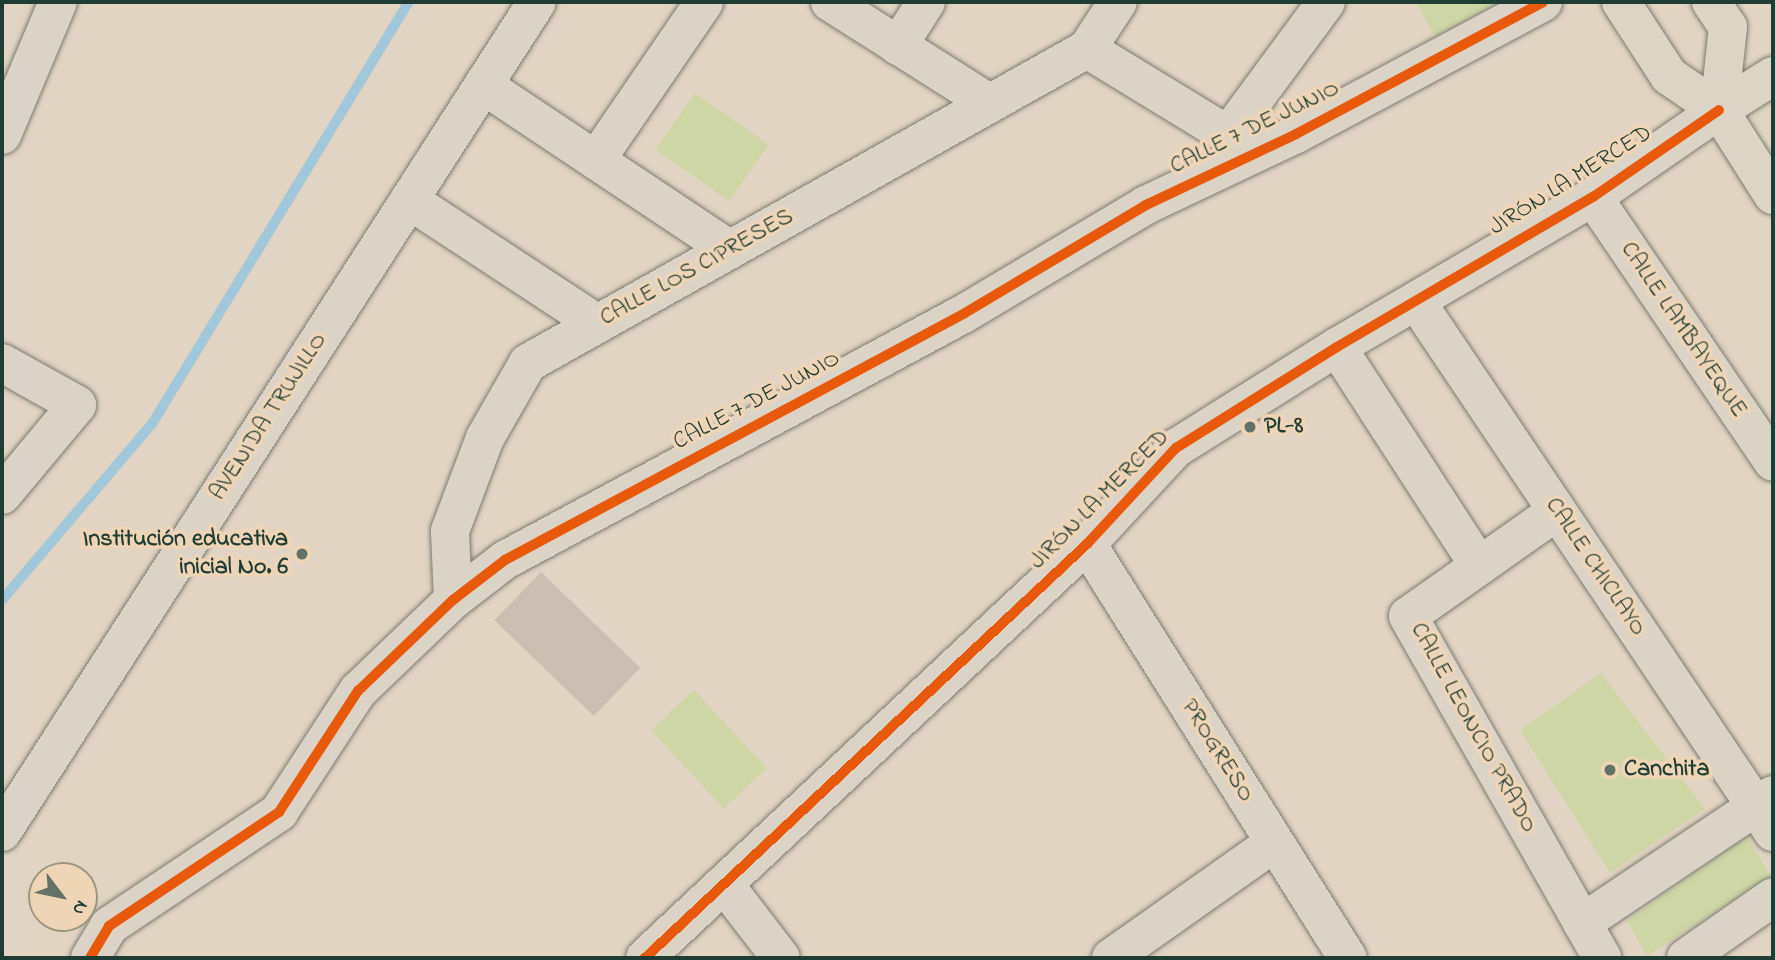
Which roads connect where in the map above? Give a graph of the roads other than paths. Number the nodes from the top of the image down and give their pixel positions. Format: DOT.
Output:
graph roads {
  1 [pos="58,2"];
  2 [pos="537,2"];
  3 [pos="704,2"];
  4 [pos="830,2"];
  5 [pos="926,2"];
  6 [pos="1118,2"];
  7 [pos="1326,2"];
  8 [pos="1543,2"];
  9 [pos="1621,2"];
  10 [pos="1711,2"];
  11 [pos="898,46"];
  12 [pos="1087,49"];
  13 [pos="1773,76"];
  14 [pos="483,85"];
  15 [pos="11,89"];
  16 [pos="989,103"];
  17 [pos="1719,110"];
  18 [pos="2,135"];
  19 [pos="596,160"];
  20 [pos="1773,195"];
  21 [pos="1593,197"];
  22 [pos="409,200"];
  23 [pos="729,249"];
  24 [pos="1416,301"];
  25 [pos="597,324"];
  26 [pos="1337,347"];
  27 [pos="2,363"];
  28 [pos="1773,462"];
  29 [pos="2,495"];
  30 [pos="1557,511"];
  31 [pos="1087,544"];
  32 [pos="1479,566"];
  33 [pos="453,600"];
  34 [pos="1768,811"];
  35 [pos="2,832"];
  36 [pos="1274,843"];
  37 [pos="724,884"];
  38 [pos="1773,897"];
  39 [pos="1581,923"];
  40 [pos="90,958"];
  41 [pos="645,958"];
  42 [pos="781,958"];
  43 [pos="1111,958"];
  44 [pos="1348,958"];
  45 [pos="1602,958"];
  46 [pos="1686,958"];
  1 -- 15 [label="street"];
  2 -- 14 [label="street, AVENIDA TRUJILLO"];
  3 -- 19 [label="street"];
  4 -- 11 [label="street"];
  5 -- 11 [label="street"];
  6 -- 12 [label="street"];
  7 -- 12 [label="street"];
  8 -- 33 [label="street, CALLE 7 DE JUNIO"];
  9 -- 17 [label="main road"];
  10 -- 17 [label="main road"];
  11 -- 16 [label="street"];
  12 -- 16 [label="street, CALLE LOS CIPRESES"];
  13 -- 17 [label="main road"];
  14 -- 19 [label="street"];
  14 -- 22 [label="street, AVENIDA TRUJILLO"];
  15 -- 18 [label="street"];
  16 -- 23 [label="street, CALLE LOS CIPRESES"];
  17 -- 20 [label="main road"];
  17 -- 21 [label="street, JIRÓN LA MERCED"];
  19 -- 23 [label="street"];
  21 -- 24 [label="street, JIRÓN LA MERCED"];
  21 -- 28 [label="street, CALLE LAMBAYEQUE"];
  22 -- 25 [label="street"];
  22 -- 35 [label="street, AVENIDA TRUJILLO"];
  23 -- 25 [label="street, CALLE LOS CIPRESES"];
  24 -- 26 [label="street, JIRÓN LA MERCED"];
  24 -- 30 [label="street, CALLE CHICLAYO"];
  25 -- 33 [label="street, CALLE LOS CIPRESES"];
  26 -- 31 [label="street, JIRÓN LA MERCED"];
  26 -- 32 [label="street"];
  27 -- 29 [label="street"];
  30 -- 32 [label="street"];
  30 -- 34 [label="street, CALLE CHICLAYO"];
  31 -- 36 [label="street, PROGRESO"];
  31 -- 37 [label="street, JIRÓN LA MERCED"];
  32 -- 39 [label="street, CALLE LEONCIO PRADO"];
  33 -- 40 [label="street, CALLE 7 DE JUNIO"];
  34 -- 39 [label="street"];
  36 -- 43 [label="street"];
  36 -- 44 [label="street, PROGRESO"];
  37 -- 41 [label="street, JIRÓN LA MERCED"];
  37 -- 42 [label="street"];
  38 -- 46 [label="street"];
  39 -- 45 [label="street, CALLE LEONCIO PRADO"];
}
